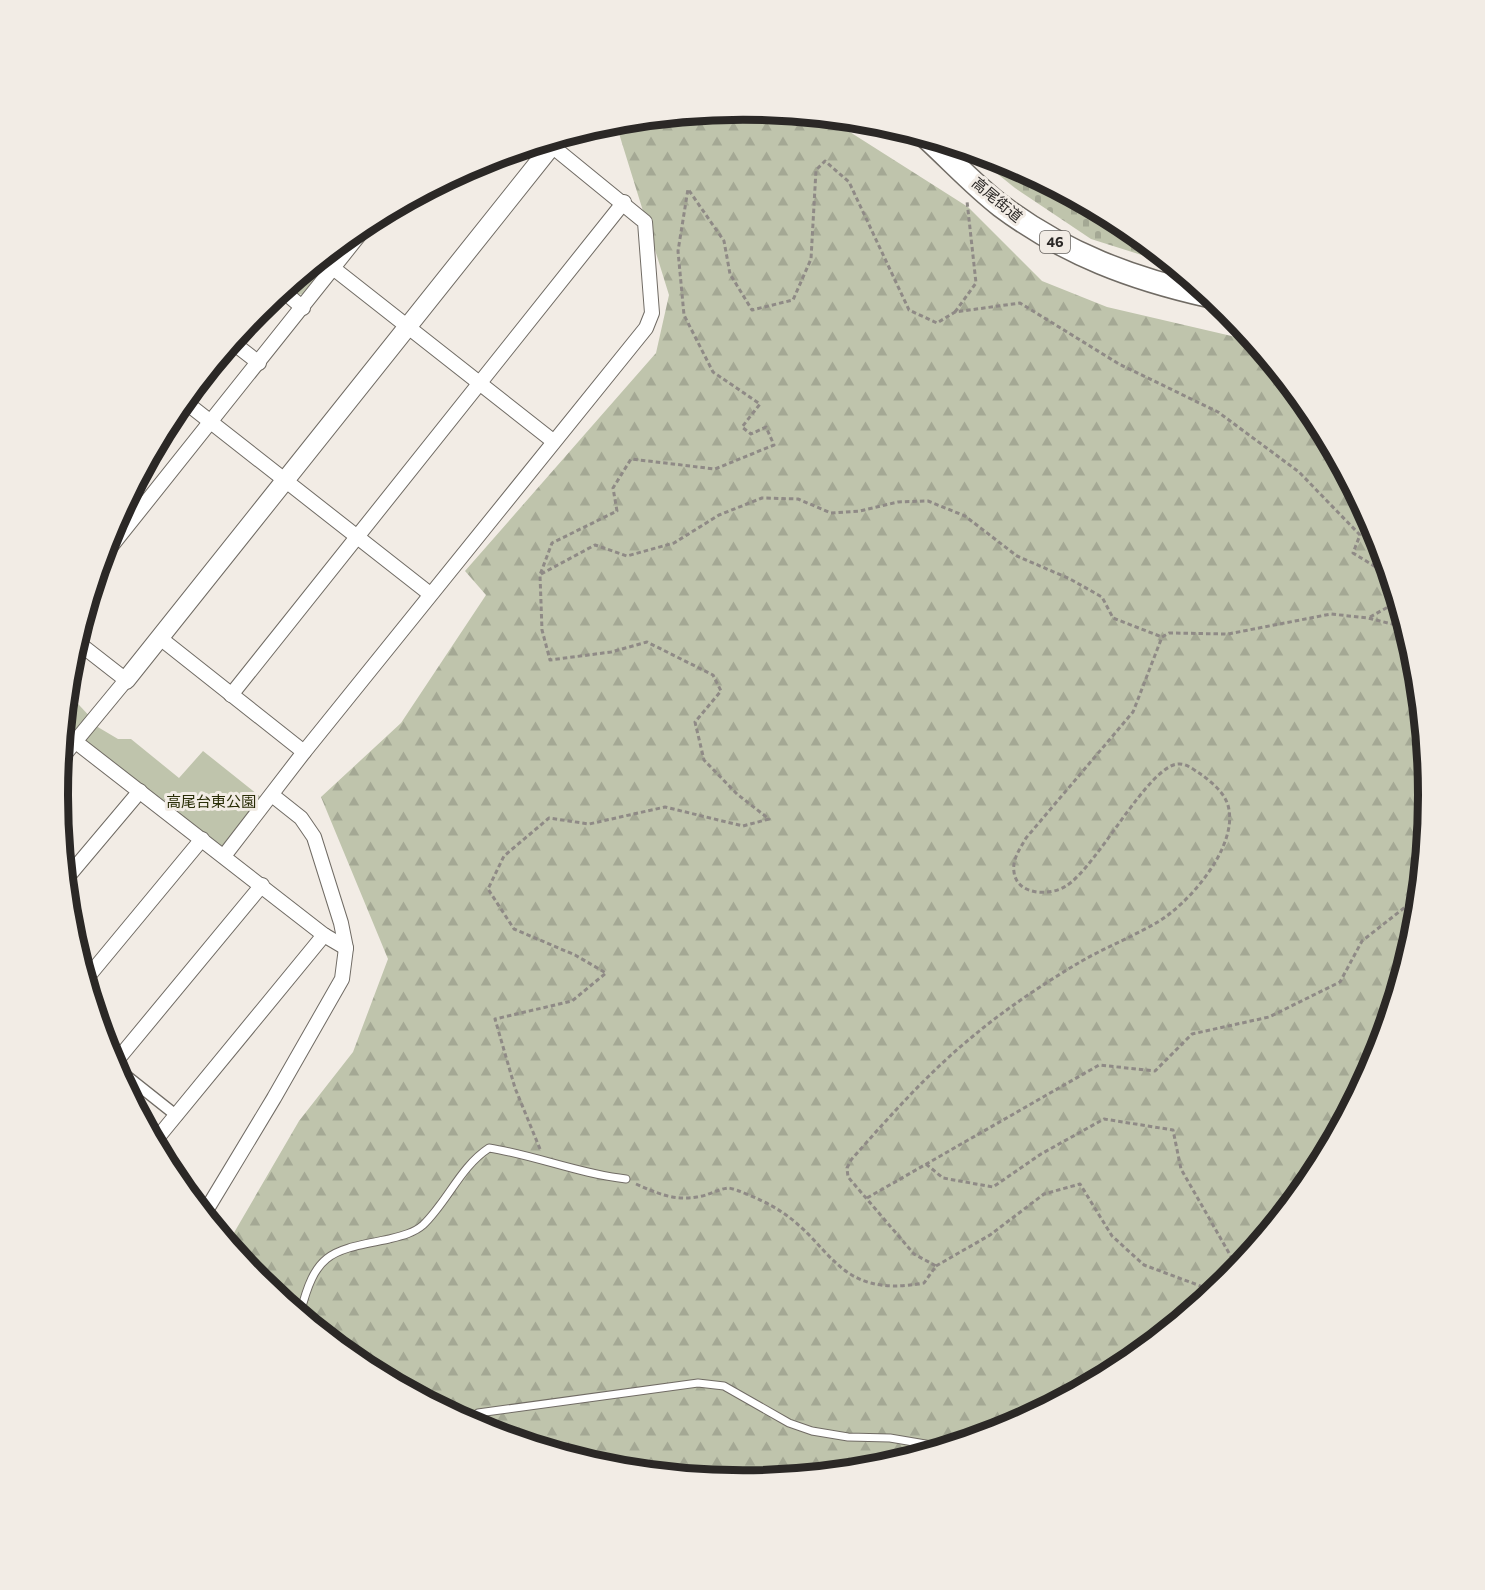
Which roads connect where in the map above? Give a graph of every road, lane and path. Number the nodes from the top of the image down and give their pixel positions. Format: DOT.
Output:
graph roads {
  1 [pos="557,146"];
  2 [pos="546,150"];
  3 [pos="940,150"];
  4 [pos="966,196"];
  5 [pos="624,202"];
  6 [pos="351,245"];
  7 [pos="333,268"];
  8 [pos="1192,291"];
  9 [pos="289,296"];
  10 [pos="303,308"];
  11 [pos="955,312"];
  12 [pos="406,326"];
  13 [pos="238,347"];
  14 [pos="259,363"];
  15 [pos="481,384"];
  16 [pos="191,406"];
  17 [pos="210,423"];
  18 [pos="554,441"];
  19 [pos="283,481"];
  20 [pos="119,536"];
  21 [pos="357,539"];
  22 [pos="1378,568"];
  23 [pos="540,575"];
  24 [pos="430,594"];
  25 [pos="1390,606"];
  26 [pos="1368,618"];
  27 [pos="1395,625"];
  28 [pos="1162,637"];
  29 [pos="160,638"];
  30 [pos="84,647"];
  31 [pos="126,680"];
  32 [pos="231,695"];
  33 [pos="70,738"];
  34 [pos="75,742"];
  35 [pos="69,749"];
  36 [pos="303,752"];
  37 [pos="140,791"];
  38 [pos="272,795"];
  39 [pos="202,839"];
  40 [pos="224,856"];
  41 [pos="72,872"];
  42 [pos="262,885"];
  43 [pos="1409,904"];
  44 [pos="324,935"];
  45 [pos="346,948"];
  46 [pos="92,973"];
  47 [pos="121,1057"];
  48 [pos="130,1079"];
  49 [pos="177,1116"];
  50 [pos="160,1135"];
  51 [pos="926,1164"];
  52 [pos="554,1165"];
  53 [pos="626,1179"];
  54 [pos="867,1198"];
  55 [pos="208,1207"];
  56 [pos="1232,1259"];
  57 [pos="936,1266"];
  58 [pos="1204,1287"];
  59 [pos="302,1306"];
  60 [pos="475,1415"];
  61 [pos="926,1444"];
  1 -- 5 [label="street"];
  2 -- 12 [label="street"];
  3 -- 8 [label="main road, 高尾街道 / 46"];
  4 -- 11 [label="path"];
  5 -- 15 [label="street"];
  5 -- 18 [label="street"];
  6 -- 7 [label="street"];
  7 -- 10 [label="street"];
  7 -- 12 [label="street"];
  9 -- 10 [label="street"];
  10 -- 14 [label="street"];
  11 -- 22 [label="path"];
  11 -- 23 [label="path"];
  12 -- 15 [label="street"];
  12 -- 19 [label="street"];
  13 -- 14 [label="street"];
  14 -- 17 [label="street"];
  15 -- 18 [label="street"];
  15 -- 21 [label="street"];
  16 -- 17 [label="street"];
  17 -- 19 [label="street"];
  17 -- 20 [label="street"];
  18 -- 24 [label="street"];
  19 -- 21 [label="street"];
  19 -- 29 [label="street"];
  21 -- 24 [label="street"];
  21 -- 32 [label="street"];
  23 -- 28 [label="path"];
  23 -- 52 [label="path"];
  24 -- 36 [label="street"];
  25 -- 26 [label="path"];
  26 -- 27 [label="path"];
  26 -- 28 [label="path"];
  28 -- 54 [label="path"];
  29 -- 31 [label="street"];
  29 -- 32 [label="street"];
  30 -- 31 [label="street"];
  31 -- 34 [label="street"];
  32 -- 36 [label="street"];
  33 -- 34 [label="street"];
  34 -- 35 [label="street"];
  34 -- 37 [label="street"];
  36 -- 38 [label="street"];
  37 -- 39 [label="street"];
  37 -- 41 [label="street"];
  38 -- 40 [label="street"];
  38 -- 45 [label="street"];
  39 -- 40 [label="street"];
  39 -- 46 [label="street"];
  40 -- 42 [label="street"];
  42 -- 44 [label="street"];
  42 -- 47 [label="street"];
  43 -- 51 [label="path"];
  44 -- 45 [label="street"];
  44 -- 49 [label="street"];
  45 -- 55 [label="street"];
  48 -- 49 [label="street"];
  49 -- 50 [label="street"];
  51 -- 54 [label="path"];
  51 -- 56 [label="path"];
  52 -- 53 [label="lane"];
  52 -- 59 [label="lane"];
  53 -- 57 [label="path"];
  54 -- 57 [label="path"];
  57 -- 58 [label="path"];
  60 -- 61 [label="lane"];
}
